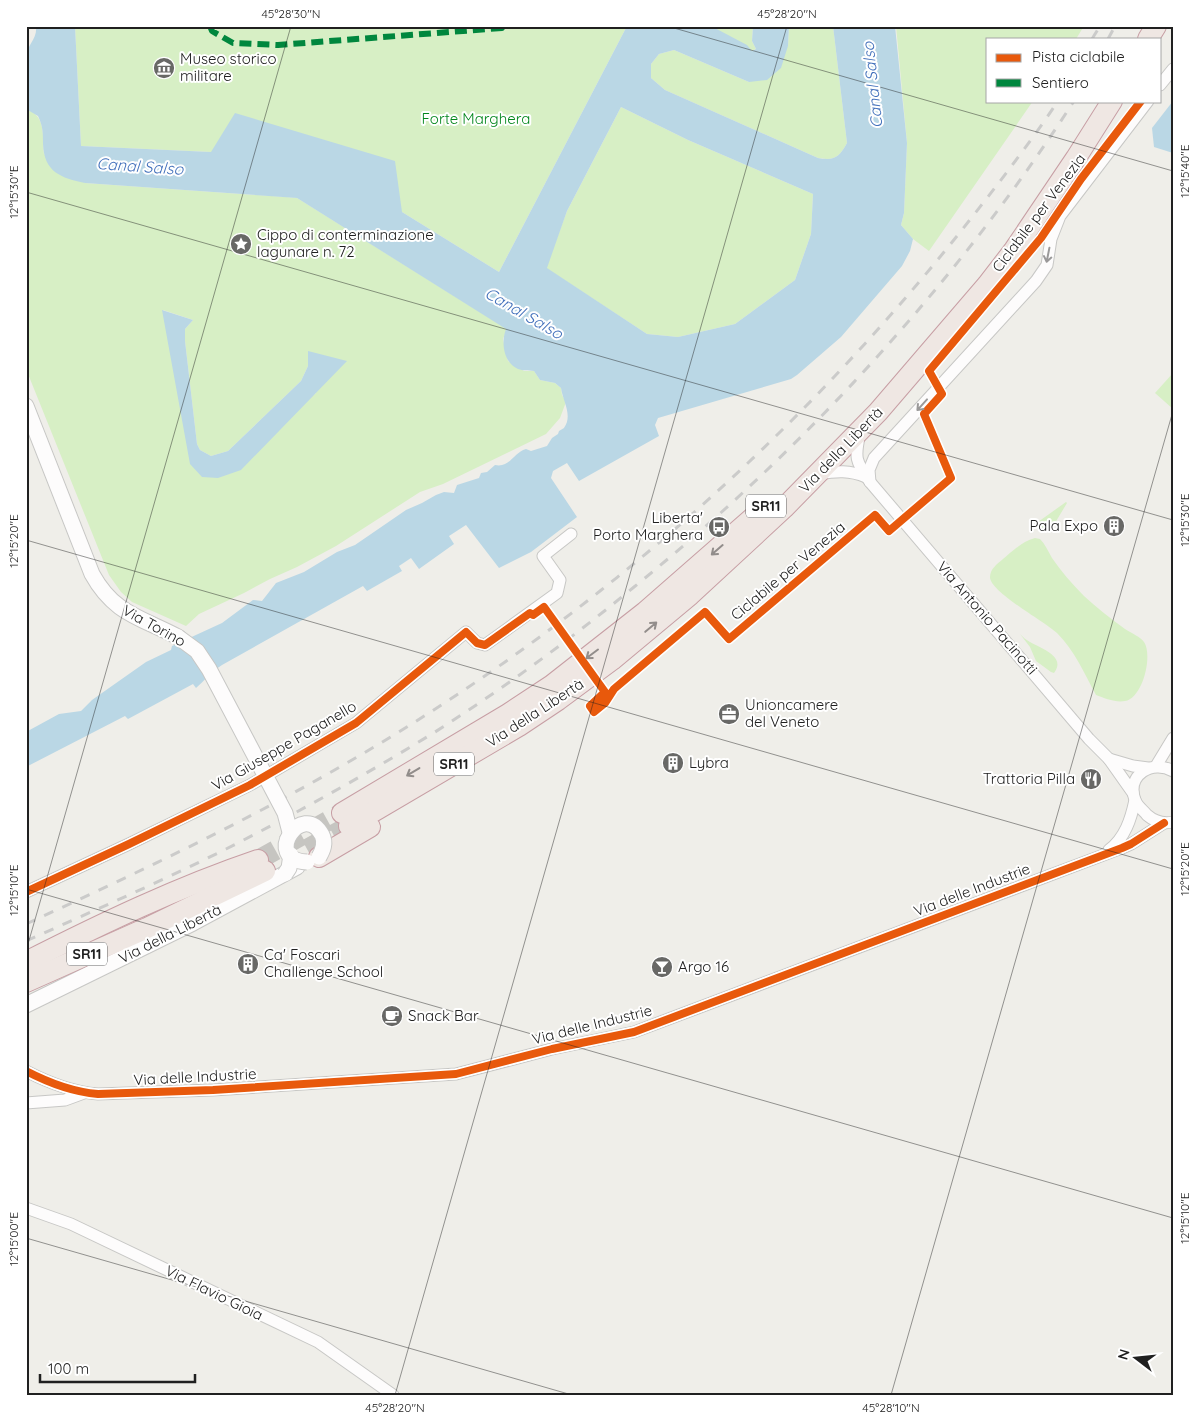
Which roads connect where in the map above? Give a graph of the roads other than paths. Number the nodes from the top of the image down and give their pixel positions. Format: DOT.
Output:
graph roads {
  1 [pos="1141,26"];
  2 [pos="1156,26"];
  3 [pos="1135,38"];
  4 [pos="1149,38"];
  5 [pos="1173,69"];
  6 [pos="1162,83"];
  7 [pos="1097,102"];
  8 [pos="1111,102"];
  9 [pos="1147,102"];
  10 [pos="26,406"];
  11 [pos="860,431"];
  12 [pos="818,474"];
  13 [pos="868,479"];
  14 [pos="570,534"];
  15 [pos="558,700"];
  16 [pos="1173,738"];
  17 [pos="1173,749"];
  18 [pos="1109,758"];
  19 [pos="1152,767"];
  20 [pos="1173,769"];
  21 [pos="1134,797"];
  22 [pos="1170,823"];
  23 [pos="295,828"];
  24 [pos="291,855"];
  25 [pos="1101,855"];
  26 [pos="313,859"];
  27 [pos="285,874"];
  28 [pos="26,892"];
  29 [pos="143,923"];
  30 [pos="26,962"];
  31 [pos="26,968"];
  32 [pos="26,982"];
  33 [pos="26,1005"];
  34 [pos="26,1071"];
  35 [pos="84,1093"];
  36 [pos="26,1103"];
  37 [pos="26,1208"];
  38 [pos="393,1395"];
  1 -- 3 [label="highway"];
  2 -- 4 [label="highway"];
  5 -- 6 [label="street"];
  7 -- 15 [label="highway, Via della Libertà / SR11, one-way"];
  8 -- 11 [label="highway, Via della Libertà / SR11"];
  9 -- 13 [label="street, one-way"];
  10 -- 23 [label="street, Via Torino, bridge"];
  11 -- 12 [label="highway, Via della Libertà / SR11"];
  11 -- 13 [label="street, Via Antonio Pacinotti"];
  12 -- 13 [label="street"];
  15 -- 12 [label="highway, Via della Libertà / SR11, one-way"];
  13 -- 18 [label="street, Via Antonio Pacinotti"];
  14 -- 28 [label="street, Via Giuseppe Paganello"];
  15 -- 26 [label="highway"];
  16 -- 19 [label="street, Via delle Industrie"];
  17 -- 20 [label="street"];
  18 -- 19 [label="street, Via Antonio Pacinotti"];
  18 -- 21 [label="street, Via Antonio Pacinotti"];
  19 -- 20 [label="street, Via Antonio Pacinotti"];
  19 -- 21 [label="street, Via delle Industrie"];
  21 -- 22 [label="street, Via Antonio Pacinotti"];
  21 -- 25 [label="street, Via delle Industrie"];
  22 -- 25 [label="street, Via delle Industrie"];
  23 -- 24 [label="street, bridge"];
  23 -- 26 [label="street, bridge"];
  24 -- 26 [label="street, bridge"];
  24 -- 27 [label="street, bridge"];
  25 -- 35 [label="street, Via delle Industrie"];
  26 -- 27 [label="street, Via della Libertà, bridge"];
  27 -- 33 [label="street, Via della Libertà"];
  29 -- 30 [label="highway, Via della Libertà / SR11"];
  29 -- 31 [label="highway, Via della Libertà / SR11"];
  29 -- 32 [label="highway, Via della Libertà / SR11"];
  34 -- 35 [label="street, Via delle Industrie"];
  35 -- 36 [label="street, Via delle Industrie"];
  37 -- 38 [label="street, Via Flavio Gioia"];
}
